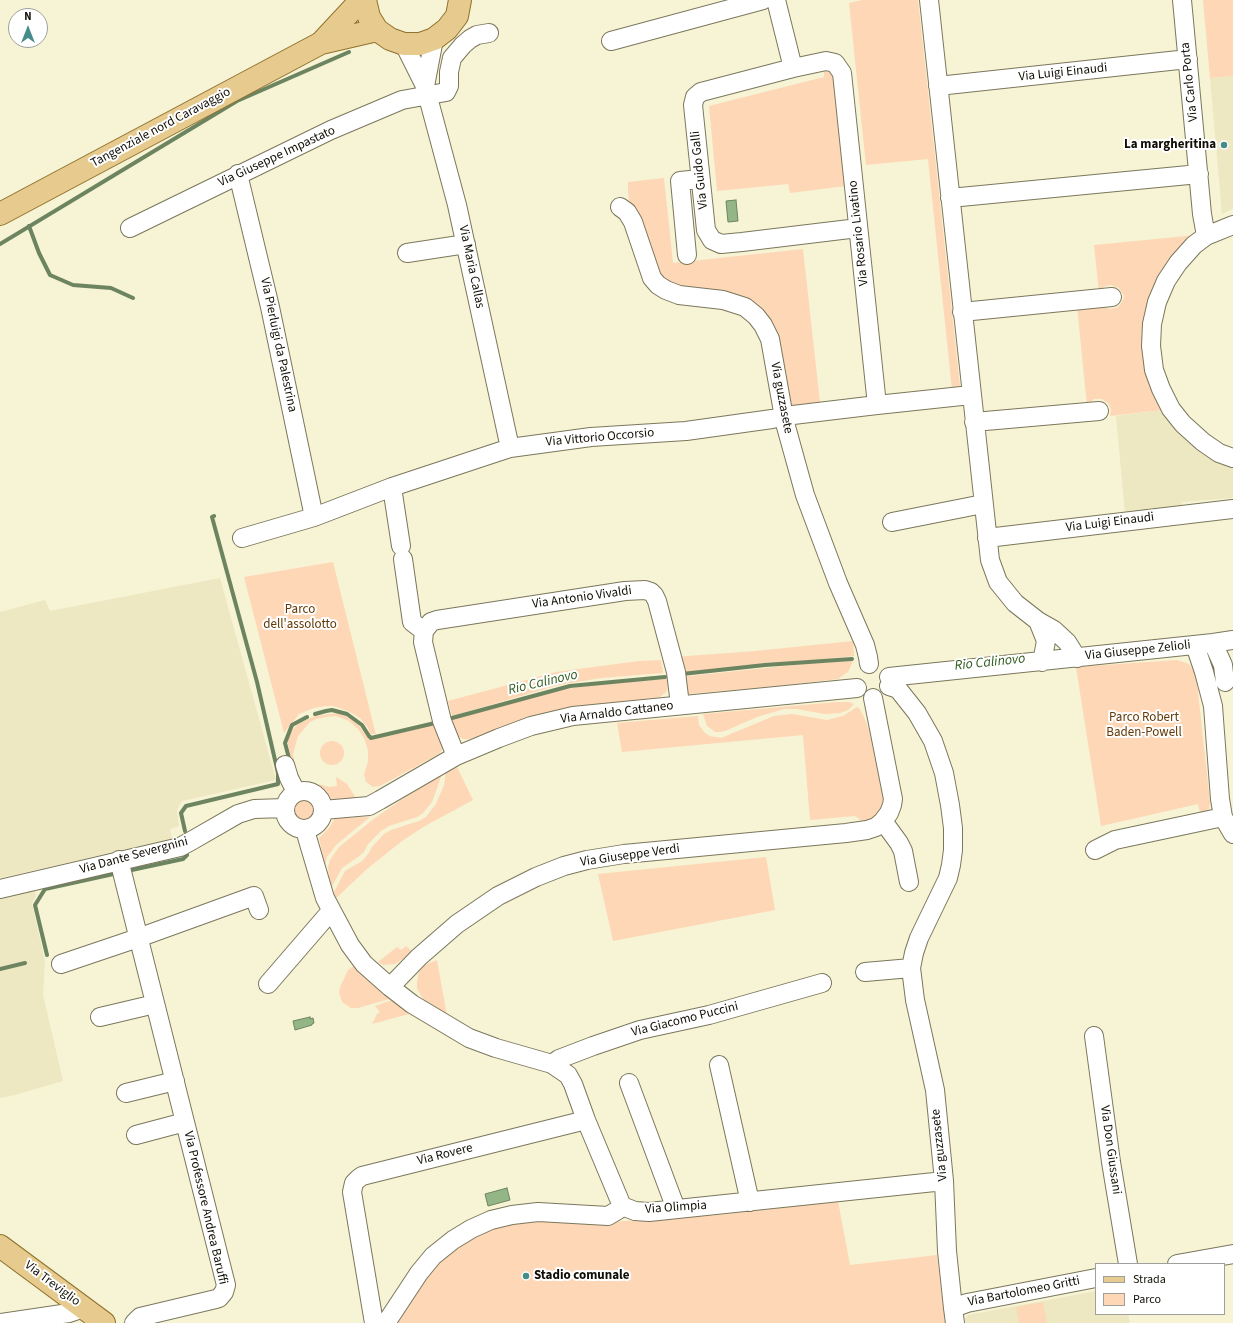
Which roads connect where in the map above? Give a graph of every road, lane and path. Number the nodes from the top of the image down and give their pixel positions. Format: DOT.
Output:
graph roads {
  1 [pos="361,0"];
  2 [pos="365,0"];
  3 [pos="460,0"];
  4 [pos="763,0"];
  5 [pos="776,0"];
  6 [pos="929,0"];
  7 [pos="1182,0"];
  8 [pos="377,30"];
  9 [pos="489,33"];
  10 [pos="434,39"];
  11 [pos="610,41"];
  12 [pos="321,42"];
  13 [pos="404,44"];
  14 [pos="1188,59"];
  15 [pos="835,63"];
  16 [pos="793,68"];
  17 [pos="938,86"];
  18 [pos="426,91"];
  19 [pos="238,174"];
  20 [pos="1199,174"];
  21 [pos="700,179"];
  22 [pos="950,198"];
  23 [pos="620,207"];
  24 [pos="0,214"];
  25 [pos="1233,225"];
  26 [pos="130,228"];
  27 [pos="858,228"];
  28 [pos="1206,236"];
  29 [pos="466,244"];
  30 [pos="407,253"];
  31 [pos="687,255"];
  32 [pos="1112,297"];
  33 [pos="962,312"];
  34 [pos="971,395"];
  35 [pos="878,405"];
  36 [pos="1099,411"];
  37 [pos="784,417"];
  38 [pos="974,422"];
  39 [pos="510,448"];
  40 [pos="1233,458"];
  41 [pos="392,487"];
  42 [pos="983,504"];
  43 [pos="1233,509"];
  44 [pos="314,517"];
  45 [pos="892,522"];
  46 [pos="242,538"];
  47 [pos="987,538"];
  48 [pos="1038,621"];
  49 [pos="424,631"];
  50 [pos="1233,640"];
  51 [pos="1213,643"];
  52 [pos="1195,645"];
  53 [pos="1077,658"];
  54 [pos="1042,662"];
  55 [pos="869,664"];
  56 [pos="1229,679"];
  57 [pos="889,682"];
  58 [pos="857,688"];
  59 [pos="873,698"];
  60 [pos="680,705"];
  61 [pos="1212,706"];
  62 [pos="456,756"];
  63 [pos="285,765"];
  64 [pos="296,792"];
  65 [pos="285,808"];
  66 [pos="323,810"];
  67 [pos="1223,817"];
  68 [pos="883,821"];
  69 [pos="306,829"];
  70 [pos="1233,834"];
  71 [pos="1095,850"];
  72 [pos="122,868"];
  73 [pos="909,882"];
  74 [pos="0,889"];
  75 [pos="259,910"];
  76 [pos="331,911"];
  77 [pos="138,938"];
  78 [pos="61,964"];
  79 [pos="911,968"];
  80 [pos="865,972"];
  81 [pos="822,983"];
  82 [pos="268,984"];
  83 [pos="390,986"];
  84 [pos="155,1004"];
  85 [pos="100,1017"];
  86 [pos="1094,1036"];
  87 [pos="552,1064"];
  88 [pos="718,1065"];
  89 [pos="175,1081"];
  90 [pos="629,1083"];
  91 [pos="126,1093"];
  92 [pos="586,1120"];
  93 [pos="185,1122"];
  94 [pos="136,1135"];
  95 [pos="944,1180"];
  96 [pos="750,1202"];
  97 [pos="622,1206"];
  98 [pos="676,1209"];
  99 [pos="0,1246"];
  100 [pos="1233,1254"];
  101 [pos="1128,1263"];
  102 [pos="1183,1263"];
  103 [pos="1095,1278"];
  104 [pos="84,1308"];
  105 [pos="954,1316"];
  106 [pos="137,1320"];
  107 [pos="6,1322"];
  108 [pos="104,1323"];
  109 [pos="374,1323"];
  110 [pos="386,1323"];
  1 -- 12 [label="main road, Tangenziale nord Caravaggio"];
  2 -- 8 [label="main road"];
  3 -- 10 [label="main road"];
  4 -- 11 [label="street"];
  5 -- 16 [label="street"];
  6 -- 17 [label="street"];
  7 -- 14 [label="street, Via Carlo Porta"];
  8 -- 12 [label="main road, Tangenziale nord Caravaggio"];
  8 -- 13 [label="main road"];
  9 -- 18 [label="street, Via Giuseppe Impastato"];
  10 -- 13 [label="main road"];
  10 -- 18 [label="street, Via Maria Callas"];
  12 -- 24 [label="main road, Tangenziale nord Caravaggio"];
  13 -- 18 [label="street, Via Maria Callas"];
  14 -- 17 [label="street, Via Luigi Einaudi"];
  14 -- 20 [label="street, Via Carlo Porta"];
  15 -- 16 [label="street, Via Guido Galli"];
  15 -- 27 [label="street, Via Rosario Livatino"];
  16 -- 21 [label="street, Via Guido Galli"];
  17 -- 22 [label="street"];
  18 -- 19 [label="street, Via Giuseppe Impastato"];
  18 -- 29 [label="street, Via Maria Callas"];
  19 -- 26 [label="street, Via Giuseppe Impastato"];
  19 -- 44 [label="street, Via Pierluigi da Palestrina"];
  20 -- 22 [label="street"];
  20 -- 28 [label="street, Via Carlo Porta"];
  21 -- 27 [label="street, Via Guido Galli"];
  21 -- 31 [label="street"];
  22 -- 33 [label="street"];
  23 -- 37 [label="street, Via guzzasete"];
  25 -- 28 [label="street"];
  27 -- 35 [label="street, Via Rosario Livatino"];
  28 -- 40 [label="street"];
  29 -- 30 [label="street"];
  29 -- 39 [label="street, Via Maria Callas"];
  32 -- 33 [label="street"];
  33 -- 34 [label="street"];
  34 -- 35 [label="street, Via Vittorio Occorsio"];
  34 -- 38 [label="street"];
  35 -- 37 [label="street, Via Vittorio Occorsio"];
  36 -- 38 [label="street"];
  37 -- 39 [label="street, Via Vittorio Occorsio"];
  37 -- 55 [label="street, Via guzzasete"];
  38 -- 42 [label="street"];
  39 -- 41 [label="street, Via Vittorio Occorsio"];
  41 -- 44 [label="street, Via Vittorio Occorsio"];
  41 -- 49 [label="street"];
  42 -- 45 [label="street"];
  42 -- 47 [label="street"];
  43 -- 47 [label="street, Via Luigi Einaudi"];
  44 -- 46 [label="street, Via Vittorio Occorsio"];
  47 -- 48 [label="street"];
  48 -- 53 [label="street"];
  48 -- 54 [label="street"];
  49 -- 60 [label="street, Via Antonio Vivaldi"];
  49 -- 62 [label="street"];
  50 -- 51 [label="street, Via Giuseppe Zelioli"];
  51 -- 52 [label="street, Via Giuseppe Zelioli"];
  51 -- 56 [label="street"];
  52 -- 53 [label="street, Via Giuseppe Zelioli"];
  52 -- 61 [label="street"];
  53 -- 54 [label="street, Via Giuseppe Zelioli"];
  54 -- 57 [label="street, Via Giuseppe Zelioli"];
  55 -- 57 [label="street"];
  55 -- 58 [label="street"];
  56 -- 61 [label="street"];
  57 -- 59 [label="street"];
  57 -- 79 [label="street, Via guzzasete"];
  58 -- 59 [label="street"];
  58 -- 60 [label="street, Via Arnaldo Cattaneo"];
  59 -- 68 [label="street"];
  60 -- 62 [label="street, Via Arnaldo Cattaneo"];
  61 -- 67 [label="street"];
  62 -- 66 [label="street, Via Arnaldo Cattaneo"];
  63 -- 64 [label="street"];
  64 -- 65 [label="street"];
  64 -- 66 [label="street"];
  65 -- 69 [label="street"];
  65 -- 72 [label="street, Via Dante Severgnini"];
  66 -- 69 [label="street"];
  67 -- 70 [label="street"];
  67 -- 71 [label="street"];
  68 -- 73 [label="street"];
  68 -- 83 [label="street, Via Giuseppe Verdi"];
  69 -- 76 [label="street"];
  72 -- 74 [label="street, Via Dante Severgnini"];
  72 -- 77 [label="street, Via Professore Andrea Baruffi"];
  75 -- 77 [label="street"];
  76 -- 82 [label="street"];
  76 -- 83 [label="street"];
  77 -- 78 [label="street"];
  77 -- 84 [label="street, Via Professore Andrea Baruffi"];
  79 -- 80 [label="street"];
  79 -- 95 [label="street, Via guzzasete"];
  81 -- 87 [label="street, Via Giacomo Puccini"];
  83 -- 87 [label="street"];
  84 -- 85 [label="street"];
  84 -- 89 [label="street, Via Professore Andrea Baruffi"];
  86 -- 101 [label="street, Via Don Giussani"];
  87 -- 92 [label="street"];
  88 -- 96 [label="street"];
  89 -- 91 [label="street"];
  89 -- 93 [label="street, Via Professore Andrea Baruffi"];
  90 -- 98 [label="street"];
  92 -- 97 [label="street"];
  92 -- 109 [label="street, Via Rovere"];
  93 -- 94 [label="street, Via Professore Andrea Baruffi"];
  93 -- 106 [label="street, Via Professore Andrea Baruffi"];
  95 -- 96 [label="street, Via Olimpia"];
  95 -- 105 [label="street, Via guzzasete"];
  96 -- 98 [label="street, Via Olimpia"];
  97 -- 98 [label="street, Via Olimpia"];
  97 -- 110 [label="street"];
  99 -- 104 [label="main road, Via Treviglio"];
  100 -- 102 [label="street"];
  103 -- 105 [label="street, Via Bartolomeo Gritti"];
  104 -- 107 [label="street"];
  104 -- 108 [label="main road, Via Treviglio"];
}
